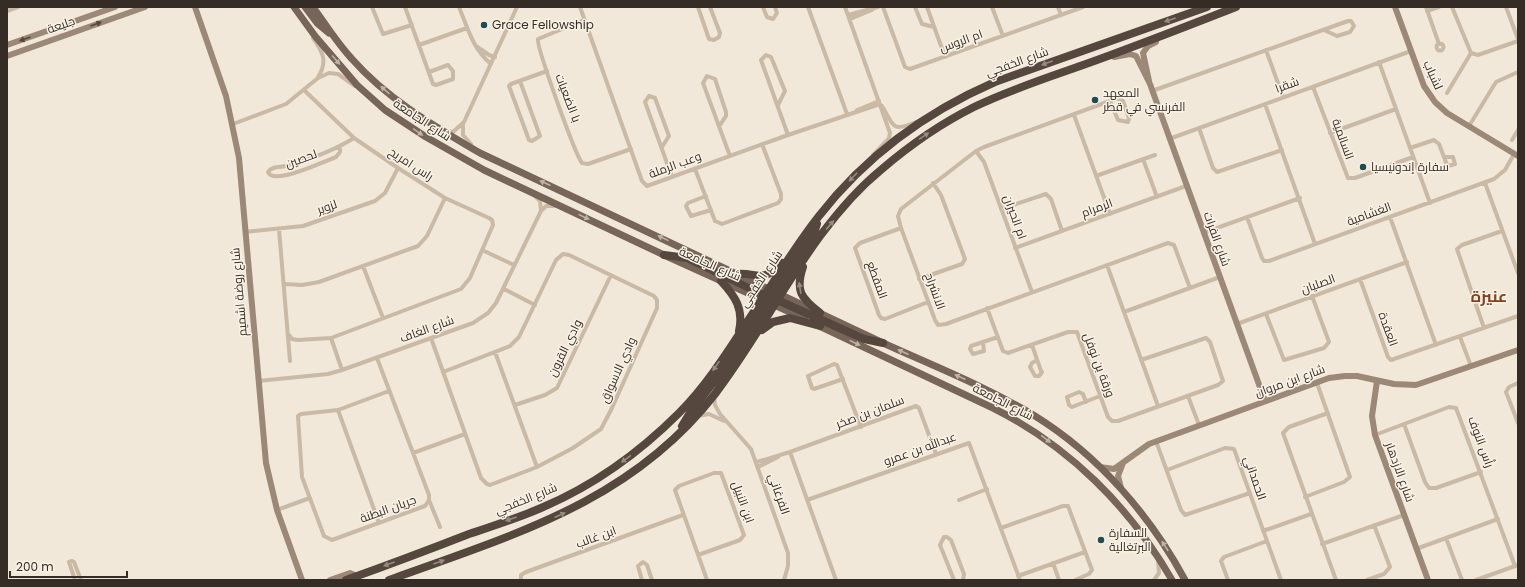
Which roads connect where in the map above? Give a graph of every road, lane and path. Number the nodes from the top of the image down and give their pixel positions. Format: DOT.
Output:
graph roads {
  1 [pos="18,7"];
  2 [pos="115,7"];
  3 [pos="145,7"];
  4 [pos="195,7"];
  5 [pos="294,7"];
  6 [pos="305,7"];
  7 [pos="313,7"];
  8 [pos="372,7"];
  9 [pos="405,7"];
  10 [pos="459,7"];
  11 [pos="518,7"];
  12 [pos="580,7"];
  13 [pos="698,7"];
  14 [pos="710,7"];
  15 [pos="763,7"];
  16 [pos="775,7"];
  17 [pos="808,7"];
  18 [pos="845,7"];
  19 [pos="883,7"];
  20 [pos="915,7"];
  21 [pos="927,7"];
  22 [pos="992,7"];
  23 [pos="1058,7"];
  24 [pos="1083,7"];
  25 [pos="1207,7"];
  26 [pos="1236,7"];
  27 [pos="1395,7"];
  28 [pos="1439,7"];
  29 [pos="1452,7"];
  30 [pos="1506,7"];
  31 [pos="876,8"];
  32 [pos="1426,9"];
  33 [pos="7,11"];
  34 [pos="1061,15"];
  35 [pos="849,17"];
  36 [pos="302,19"];
  37 [pos="584,20"];
  38 [pos="412,25"];
  39 [pos="934,27"];
  40 [pos="467,28"];
  41 [pos="1324,30"];
  42 [pos="1003,36"];
  43 [pos="1164,36"];
  44 [pos="335,38"];
  45 [pos="1518,40"];
  46 [pos="473,43"];
  47 [pos="1439,44"];
  48 [pos="7,45"];
  49 [pos="419,45"];
  50 [pos="1266,50"];
  51 [pos="1411,50"];
  52 [pos="1471,54"];
  53 [pos="7,56"];
  54 [pos="495,57"];
  55 [pos="945,57"];
  56 [pos="1095,61"];
  57 [pos="1379,62"];
  58 [pos="492,64"];
  59 [pos="547,71"];
  60 [pos="429,72"];
  61 [pos="1518,72"];
  62 [pos="318,78"];
  63 [pos="520,81"];
  64 [pos="1150,84"];
  65 [pos="1313,87"];
  66 [pos="305,91"];
  67 [pos="365,92"];
  68 [pos="1152,92"];
  69 [pos="1447,93"];
  70 [pos="1283,97"];
  71 [pos="880,102"];
  72 [pos="1110,102"];
  73 [pos="1265,104"];
  74 [pos="778,105"];
  75 [pos="1396,109"];
  76 [pos="847,114"];
  77 [pos="1074,114"];
  78 [pos="925,119"];
  79 [pos="464,122"];
  80 [pos="233,124"];
  81 [pos="432,125"];
  82 [pos="720,125"];
  83 [pos="1469,126"];
  84 [pos="1199,128"];
  85 [pos="1518,130"];
  86 [pos="1330,133"];
  87 [pos="788,134"];
  88 [pos="354,138"];
  89 [pos="1169,139"];
  90 [pos="1512,140"];
  91 [pos="762,144"];
  92 [pos="340,146"];
  93 [pos="662,148"];
  94 [pos="1410,148"];
  95 [pos="631,149"];
  96 [pos="1282,150"];
  97 [pos="976,151"];
  98 [pos="480,153"];
  99 [pos="1154,155"];
  100 [pos="1516,155"];
  101 [pos="730,156"];
  102 [pos="1413,157"];
  103 [pos="1444,157"];
  104 [pos="1143,158"];
  105 [pos="868,163"];
  106 [pos="398,168"];
  107 [pos="695,168"];
  108 [pos="1096,176"];
  109 [pos="672,177"];
  110 [pos="933,183"];
  111 [pos="1485,183"];
  112 [pos="1186,186"];
  113 [pos="523,188"];
  114 [pos="706,196"];
  115 [pos="1157,197"];
  116 [pos="445,198"];
  117 [pos="1300,198"];
  118 [pos="1430,203"];
  119 [pos="564,207"];
  120 [pos="1001,209"];
  121 [pos="711,210"];
  122 [pos="540,211"];
  123 [pos="1110,214"];
  124 [pos="818,217"];
  125 [pos="1247,217"];
  126 [pos="1390,217"];
  127 [pos="901,228"];
  128 [pos="280,229"];
  129 [pos="1062,231"];
  130 [pos="1502,231"];
  131 [pos="245,232"];
  132 [pos="1203,233"];
  133 [pos="1315,244"];
  134 [pos="1015,248"];
  135 [pos="482,250"];
  136 [pos="664,255"];
  137 [pos="807,256"];
  138 [pos="790,258"];
  139 [pos="1407,262"];
  140 [pos="514,264"];
  141 [pos="1107,265"];
  142 [pos="363,266"];
  143 [pos="1518,273"];
  144 [pos="736,274"];
  145 [pos="611,275"];
  146 [pos="1220,278"];
  147 [pos="920,279"];
  148 [pos="1360,279"];
  149 [pos="721,281"];
  150 [pos="285,284"];
  151 [pos="1190,288"];
  152 [pos="504,289"];
  153 [pos="1032,292"];
  154 [pos="1312,296"];
  155 [pos="772,298"];
  156 [pos="928,302"];
  157 [pos="535,305"];
  158 [pos="987,308"];
  159 [pos="1124,312"];
  160 [pos="820,313"];
  161 [pos="1266,314"];
  162 [pos="1518,316"];
  163 [pos="383,318"];
  164 [pos="1237,324"];
  165 [pos="820,326"];
  166 [pos="1484,328"];
  167 [pos="738,334"];
  168 [pos="756,334"];
  169 [pos="289,335"];
  170 [pos="998,337"];
  171 [pos="1460,337"];
  172 [pos="331,338"];
  173 [pos="431,338"];
  174 [pos="983,342"];
  175 [pos="883,343"];
  176 [pos="1032,345"];
  177 [pos="1436,345"];
  178 [pos="1518,350"];
  179 [pos="495,352"];
  180 [pos="378,358"];
  181 [pos="1037,360"];
  182 [pos="1141,360"];
  183 [pos="290,361"];
  184 [pos="1471,366"];
  185 [pos="342,370"];
  186 [pos="443,372"];
  187 [pos="843,379"];
  188 [pos="258,381"];
  189 [pos="1377,381"];
  190 [pos="1317,383"];
  191 [pos="1518,383"];
  192 [pos="389,390"];
  193 [pos="714,394"];
  194 [pos="1100,396"];
  195 [pos="1188,396"];
  196 [pos="1265,401"];
  197 [pos="1086,402"];
  198 [pos="515,405"];
  199 [pos="1158,406"];
  200 [pos="338,410"];
  201 [pos="1328,413"];
  202 [pos="695,417"];
  203 [pos="728,423"];
  204 [pos="1518,423"];
  205 [pos="1404,424"];
  206 [pos="861,426"];
  207 [pos="1199,426"];
  208 [pos="465,434"];
  209 [pos="678,434"];
  210 [pos="1375,434"];
  211 [pos="1156,441"];
  212 [pos="790,452"];
  213 [pos="413,453"];
  214 [pos="936,454"];
  215 [pos="782,455"];
  216 [pos="757,462"];
  217 [pos="1123,463"];
  218 [pos="537,467"];
  219 [pos="758,467"];
  220 [pos="1100,467"];
  221 [pos="1167,470"];
  222 [pos="1481,472"];
  223 [pos="987,489"];
  224 [pos="1121,490"];
  225 [pos="1250,493"];
  226 [pos="1305,496"];
  227 [pos="310,498"];
  228 [pos="429,500"];
  229 [pos="807,500"];
  230 [pos="959,500"];
  231 [pos="277,510"];
  232 [pos="1311,514"];
  233 [pos="1404,515"];
  234 [pos="683,516"];
  235 [pos="1498,519"];
  236 [pos="379,523"];
  237 [pos="1374,526"];
  238 [pos="440,527"];
  239 [pos="1001,528"];
  240 [pos="1263,531"];
  241 [pos="1446,538"];
  242 [pos="1267,541"];
  243 [pos="1322,544"];
  244 [pos="1416,549"];
  245 [pos="1086,552"];
  246 [pos="698,555"];
  247 [pos="1158,557"];
  248 [pos="1053,563"];
  249 [pos="1516,565"];
  250 [pos="1423,568"];
  251 [pos="1493,574"];
  252 [pos="357,576"];
  253 [pos="1019,578"];
  254 [pos="301,579"];
  255 [pos="75,580"];
  256 [pos="81,580"];
  257 [pos="330,580"];
  258 [pos="346,580"];
  259 [pos="389,580"];
  260 [pos="521,580"];
  261 [pos="642,580"];
  262 [pos="652,580"];
  263 [pos="707,580"];
  264 [pos="784,580"];
  265 [pos="836,580"];
  266 [pos="954,580"];
  267 [pos="964,580"];
  268 [pos="1059,580"];
  269 [pos="1075,580"];
  270 [pos="1154,580"];
  271 [pos="1172,580"];
  272 [pos="1185,580"];
  273 [pos="1228,580"];
  274 [pos="1281,580"];
  275 [pos="1336,580"];
  276 [pos="1366,580"];
  277 [pos="1423,580"];
  278 [pos="1428,580"];
  279 [pos="1462,580"];
  280 [pos="1476,580"];
  281 [pos="1496,580"];
  1 -- 33 [label="street"];
  2 -- 48 [label="street, جليعة, one-way"];
  53 -- 3 [label="street, جليعة, one-way"];
  4 -- 80 [label="street, شارع روضة اشميم"];
  5 -- 36 [label="main road, شارع الجامعة"];
  6 -- 44 [label="main road"];
  7 -- 44 [label="main road, شارع الجامعة"];
  8 -- 38 [label="street"];
  9 -- 38 [label="street"];
  10 -- 40 [label="street"];
  11 -- 54 [label="street"];
  12 -- 37 [label="street, وعب الرملة"];
  13 -- 14 [label="street"];
  15 -- 16 [label="street"];
  17 -- 76 [label="street"];
  18 -- 35 [label="street"];
  19 -- 55 [label="street, ام الروس"];
  20 -- 39 [label="street"];
  21 -- 39 [label="street"];
  22 -- 42 [label="street"];
  23 -- 34 [label="street"];
  24 -- 34 [label="street, ام الروس"];
  25 -- 78 [label="highway, شارع الخفجي, one-way"];
  26 -- 43 [label="highway, شارع الخفجي"];
  27 -- 51 [label="street, لشباب"];
  28 -- 32 [label="street"];
  29 -- 52 [label="street"];
  30 -- 45 [label="street"];
  31 -- 35 [label="street"];
  32 -- 47 [label="street"];
  34 -- 42 [label="street, ام الروس"];
  35 -- 71 [label="street"];
  36 -- 62 [label="street"];
  36 -- 67 [label="main road, شارع الجامعة, one-way"];
  37 -- 59 [label="street, با الضعيات"];
  37 -- 95 [label="street, وعب الرملة"];
  38 -- 49 [label="street"];
  39 -- 55 [label="street"];
  40 -- 46 [label="street"];
  40 -- 49 [label="street"];
  41 -- 41 [label="street"];
  41 -- 50 [label="street"];
  42 -- 55 [label="street, ام الروس"];
  43 -- 56 [label="highway, شارع الخفجي"];
  43 -- 64 [label="street, شارع الفرات"];
  81 -- 44 [label="main road, شارع الجامعة, one-way"];
  45 -- 52 [label="street"];
  46 -- 54 [label="street"];
  46 -- 58 [label="street"];
  49 -- 60 [label="street"];
  50 -- 68 [label="street"];
  50 -- 70 [label="street"];
  51 -- 57 [label="street, شقرا"];
  51 -- 83 [label="street, لشباب"];
  52 -- 69 [label="street"];
  54 -- 58 [label="street"];
  56 -- 64 [label="street, شارع الفرات"];
  137 -- 56 [label="highway, شارع الخفجي, one-way"];
  57 -- 65 [label="street, شقرا"];
  57 -- 75 [label="street"];
  58 -- 79 [label="street"];
  59 -- 63 [label="street"];
  59 -- 95 [label="street, با الضعيات"];
  60 -- 60 [label="street"];
  61 -- 83 [label="street"];
  62 -- 66 [label="street"];
  62 -- 67 [label="street"];
  63 -- 63 [label="street"];
  64 -- 68 [label="street, شارع الفرات"];
  65 -- 70 [label="street, شقرا"];
  65 -- 86 [label="street, السالمية"];
  66 -- 80 [label="street"];
  66 -- 88 [label="street, راس امريح"];
  67 -- 113 [label="main road, شارع الجامعة, one-way"];
  68 -- 89 [label="street, شارع الفرات"];
  70 -- 73 [label="street, شقرا"];
  71 -- 76 [label="street, وعب الرملة"];
  71 -- 78 [label="street"];
  71 -- 105 [label="street"];
  72 -- 72 [label="street"];
  72 -- 77 [label="street, الانشراح"];
  73 -- 84 [label="street, شقرا"];
  73 -- 96 [label="street"];
  74 -- 74 [label="street"];
  74 -- 87 [label="street"];
  75 -- 86 [label="street"];
  75 -- 94 [label="street"];
  76 -- 87 [label="street, وعب الرملة"];
  77 -- 97 [label="street, الانشراح"];
  77 -- 108 [label="street"];
  78 -- 105 [label="highway, شارع الخفجي"];
  79 -- 81 [label="street"];
  79 -- 98 [label="street"];
  80 -- 131 [label="street, شارع روضة اشميم"];
  81 -- 98 [label="main road, شارع الجامعة"];
  82 -- 82 [label="street"];
  82 -- 101 [label="street"];
  83 -- 100 [label="street, لشباب"];
  84 -- 89 [label="street, شقرا"];
  84 -- 96 [label="street"];
  85 -- 90 [label="street"];
  86 -- 102 [label="street, السالمية"];
  87 -- 91 [label="street, وعب الرملة"];
  88 -- 92 [label="street, لحصين"];
  88 -- 106 [label="street, راس امريح"];
  89 -- 112 [label="street, شارع الفرات"];
  91 -- 101 [label="street, وعب الرملة"];
  91 -- 121 [label="street"];
  92 -- 92 [label="street, لحصين"];
  93 -- 93 [label="street"];
  93 -- 109 [label="street"];
  94 -- 102 [label="street"];
  94 -- 103 [label="street"];
  95 -- 109 [label="street, وعب الرملة"];
  96 -- 117 [label="street"];
  97 -- 110 [label="street, الانشراح"];
  97 -- 120 [label="street, ام الحيران"];
  144 -- 98 [label="main road, شارع الجامعة, one-way"];
  99 -- 104 [label="street"];
  100 -- 111 [label="street, الغشامية"];
  101 -- 107 [label="street, وعب الرملة"];
  102 -- 118 [label="street"];
  104 -- 108 [label="street"];
  104 -- 115 [label="street"];
  105 -- 124 [label="highway, شارع الخفجي, one-way"];
  106 -- 116 [label="street, راس امريح"];
  106 -- 128 [label="street, لزوير"];
  107 -- 109 [label="street, وعب الرملة"];
  107 -- 114 [label="street"];
  108 -- 123 [label="street"];
  110 -- 127 [label="street, الانشراح"];
  110 -- 147 [label="street"];
  111 -- 118 [label="street, الغشامية"];
  111 -- 130 [label="street"];
  112 -- 115 [label="street, الرمرام"];
  112 -- 132 [label="street, شارع الفرات"];
  113 -- 119 [label="main road, شارع الجامعة"];
  113 -- 122 [label="street"];
  114 -- 121 [label="street"];
  114 -- 121 [label="street"];
  115 -- 123 [label="street, الرمرام"];
  116 -- 135 [label="street, راس امريح"];
  116 -- 142 [label="street"];
  117 -- 125 [label="street"];
  117 -- 133 [label="street"];
  118 -- 126 [label="street, الغشامية"];
  119 -- 122 [label="street"];
  119 -- 136 [label="main road, شارع الجامعة, one-way"];
  120 -- 129 [label="street"];
  120 -- 134 [label="street, ام الحيران"];
  122 -- 140 [label="street, شارع الغاف"];
  123 -- 129 [label="street, الرمرام"];
  124 -- 138 [label="highway, شارع الخفجي"];
  124 -- 155 [label="highway"];
  125 -- 132 [label="street"];
  125 -- 133 [label="street, الغشامية"];
  126 -- 133 [label="street, الغشامية"];
  126 -- 139 [label="street"];
  127 -- 147 [label="street, الانشراح"];
  127 -- 156 [label="street, المقطع"];
  128 -- 131 [label="street, لزوير"];
  128 -- 150 [label="street"];
  129 -- 134 [label="street, الرمرام"];
  130 -- 143 [label="street"];
  130 -- 166 [label="street"];
  131 -- 188 [label="street, شارع روضة اشميم"];
  132 -- 146 [label="street, شارع الفرات"];
  134 -- 153 [label="street, ام الحيران"];
  135 -- 140 [label="street"];
  135 -- 163 [label="street, راس امريح"];
  136 -- 149 [label="main road, شارع الجامعة"];
  136 -- 155 [label="highway"];
  137 -- 155 [label="highway, شارع الخفجي"];
  160 -- 137 [label="highway, one-way"];
  138 -- 144 [label="highway"];
  138 -- 155 [label="highway, شارع الخفجي"];
  139 -- 148 [label="street, الصليان"];
  139 -- 177 [label="street"];
  140 -- 152 [label="street, شارع الغاف"];
  141 -- 151 [label="street, الانشراح"];
  141 -- 153 [label="street, الانشراح"];
  141 -- 159 [label="street"];
  142 -- 150 [label="street"];
  142 -- 163 [label="street"];
  144 -- 155 [label="main road, شارع الجامعة"];
  145 -- 157 [label="street, وادي الاسواق"];
  145 -- 198 [label="street, وادي القرون"];
  145 -- 218 [label="street, وادي الاسواق"];
  146 -- 151 [label="street"];
  146 -- 164 [label="street, شارع الفرات"];
  147 -- 156 [label="street, الانشراح"];
  148 -- 154 [label="street, الصليان"];
  148 -- 177 [label="street, العقدة"];
  149 -- 155 [label="main road, شارع الجامعة"];
  149 -- 167 [label="highway"];
  150 -- 169 [label="street"];
  151 -- 159 [label="street"];
  152 -- 157 [label="street"];
  152 -- 173 [label="street, شارع الغاف"];
  153 -- 158 [label="street, الانشراح"];
  154 -- 161 [label="street, الصليان"];
  154 -- 161 [label="street"];
  155 -- 160 [label="main road, شارع الجامعة"];
  155 -- 165 [label="main road, شارع الجامعة"];
  155 -- 167 [label="highway, شارع الخفجي"];
  155 -- 168 [label="highway, شارع الخفجي"];
  155 -- 175 [label="highway"];
  155 -- 209 [label="highway"];
  156 -- 158 [label="street, الانشراح"];
  157 -- 179 [label="street, وادي الاسواق"];
  158 -- 170 [label="street, ورقة بن نوفل"];
  159 -- 182 [label="street"];
  160 -- 175 [label="main road, شارع الجامعة"];
  161 -- 164 [label="street, الصليان"];
  162 -- 166 [label="street, العقدة"];
  163 -- 172 [label="street, راس امريح"];
  164 -- 196 [label="street, شارع الفرات"];
  165 -- 168 [label="highway"];
  165 -- 247 [label="main road, شارع الجامعة, one-way"];
  166 -- 171 [label="street, العقدة"];
  167 -- 252 [label="highway, شارع الخفجي, one-way"];
  168 -- 193 [label="highway, شارع الخفجي"];
  169 -- 172 [label="street, راس امريح"];
  169 -- 183 [label="street"];
  170 -- 174 [label="street"];
  170 -- 176 [label="street, ورقة بن نوفل"];
  171 -- 177 [label="street, العقدة"];
  171 -- 184 [label="street"];
  172 -- 185 [label="street"];
  173 -- 180 [label="street, شارع الغاف"];
  173 -- 186 [label="street, وادي الاسواق"];
  220 -- 175 [label="main road, شارع الجامعة, one-way"];
  176 -- 181 [label="street"];
  176 -- 194 [label="street, ورقة بن نوفل"];
  178 -- 184 [label="street, شارع ابن مروان"];
  179 -- 186 [label="street, وادي الاسواق"];
  179 -- 198 [label="street"];
  180 -- 185 [label="street, شارع الغاف"];
  180 -- 192 [label="street, جريان البطنة"];
  182 -- 195 [label="street, ورقة بن نوفل"];
  182 -- 199 [label="street"];
  184 -- 189 [label="street, شارع ابن مروان"];
  185 -- 188 [label="street, شارع الغاف"];
  186 -- 208 [label="street, وادي الاسواق"];
  187 -- 187 [label="street"];
  187 -- 206 [label="street"];
  188 -- 231 [label="street, شارع روضة اشميم"];
  189 -- 190 [label="street, شارع ابن مروان"];
  189 -- 210 [label="street, شارع الازدهار"];
  190 -- 196 [label="street, شارع ابن مروان"];
  190 -- 201 [label="street"];
  191 -- 204 [label="street"];
  192 -- 200 [label="street, جريان البطنة"];
  192 -- 213 [label="street, جريان البطنة"];
  193 -- 202 [label="highway, شارع الخفجي"];
  193 -- 203 [label="street, الفرغاني"];
  194 -- 197 [label="street"];
  194 -- 199 [label="street, ورقة بن نوفل"];
  195 -- 199 [label="street, ورقة بن نوفل"];
  195 -- 207 [label="street"];
  196 -- 207 [label="street, شارع ابن مروان"];
  197 -- 197 [label="street"];
  198 -- 218 [label="street"];
  200 -- 227 [label="street, جريان البطنة"];
  200 -- 236 [label="street"];
  201 -- 226 [label="street"];
  201 -- 226 [label="street"];
  202 -- 203 [label="street, الفرغاني"];
  202 -- 209 [label="highway, شارع الخفجي"];
  203 -- 216 [label="street, الفرغاني"];
  205 -- 210 [label="street, رأس النوف"];
  205 -- 222 [label="street"];
  205 -- 222 [label="street, رأس النوف"];
  206 -- 212 [label="street, سلمان بن صخر"];
  206 -- 214 [label="street, سلمان بن صخر"];
  207 -- 211 [label="street, شارع ابن مروان"];
  208 -- 213 [label="street"];
  208 -- 218 [label="street, وادي الاسواق"];
  259 -- 209 [label="highway, شارع الخفجي, one-way"];
  210 -- 233 [label="street, شارع الازدهار"];
  211 -- 217 [label="street, شارع ابن مروان"];
  211 -- 221 [label="street"];
  212 -- 215 [label="street, سلمان بن صخر"];
  212 -- 229 [label="street"];
  213 -- 228 [label="street, جريان البطنة"];
  214 -- 223 [label="street, عبدالله بن عمرو"];
  214 -- 229 [label="street, عبدالله بن عمرو"];
  215 -- 216 [label="street, سلمان بن صخر"];
  215 -- 219 [label="street, سلمان بن صخر"];
  216 -- 219 [label="street, الفرغاني"];
  217 -- 220 [label="street, شارع ابن مروان"];
  217 -- 224 [label="street"];
  219 -- 264 [label="street, الفرغاني"];
  220 -- 224 [label="main road, شارع الجامعة"];
  221 -- 225 [label="street, الحمداني"];
  221 -- 225 [label="street"];
  222 -- 235 [label="street, رأس النوف"];
  223 -- 230 [label="street"];
  223 -- 239 [label="street, عبدالله بن عمرو"];
  272 -- 224 [label="main road, شارع الجامعة, one-way"];
  225 -- 240 [label="street, الحمداني"];
  226 -- 232 [label="street"];
  227 -- 231 [label="street"];
  227 -- 236 [label="street, جريان البطنة"];
  228 -- 236 [label="street, جريان البطنة"];
  228 -- 238 [label="street"];
  229 -- 265 [label="street"];
  231 -- 254 [label="street, شارع روضة اشميم"];
  232 -- 240 [label="street"];
  232 -- 243 [label="street"];
  233 -- 237 [label="street"];
  233 -- 244 [label="street, شارع الازدهار"];
  234 -- 246 [label="street, ابن النبيل"];
  234 -- 246 [label="street, ابن النبيل"];
  234 -- 260 [label="street, ابن غالب"];
  235 -- 241 [label="street"];
  235 -- 249 [label="street, رأس النوف"];
  237 -- 243 [label="street"];
  237 -- 276 [label="street"];
  239 -- 245 [label="street"];
  239 -- 253 [label="street, عبدالله بن عمرو"];
  240 -- 242 [label="street, الحمداني"];
  241 -- 244 [label="street"];
  241 -- 279 [label="street"];
  242 -- 273 [label="street"];
  242 -- 274 [label="street, الحمداني"];
  243 -- 275 [label="street"];
  244 -- 250 [label="street, شارع الازدهار"];
  245 -- 248 [label="street"];
  245 -- 269 [label="street"];
  246 -- 263 [label="street, ابن النبيل"];
  247 -- 270 [label="street"];
  247 -- 271 [label="main road, شارع الجامعة"];
  248 -- 253 [label="street"];
  248 -- 268 [label="street"];
  249 -- 251 [label="street"];
  250 -- 277 [label="street, شارع الازدهار"];
  250 -- 278 [label="street, شارع الازدهار"];
  251 -- 280 [label="street"];
  251 -- 281 [label="street"];
  252 -- 257 [label="street"];
  252 -- 258 [label="highway, شارع الخفجي"];
  255 -- 256 [label="street"];
  261 -- 262 [label="street"];
  266 -- 267 [label="street"];
}
